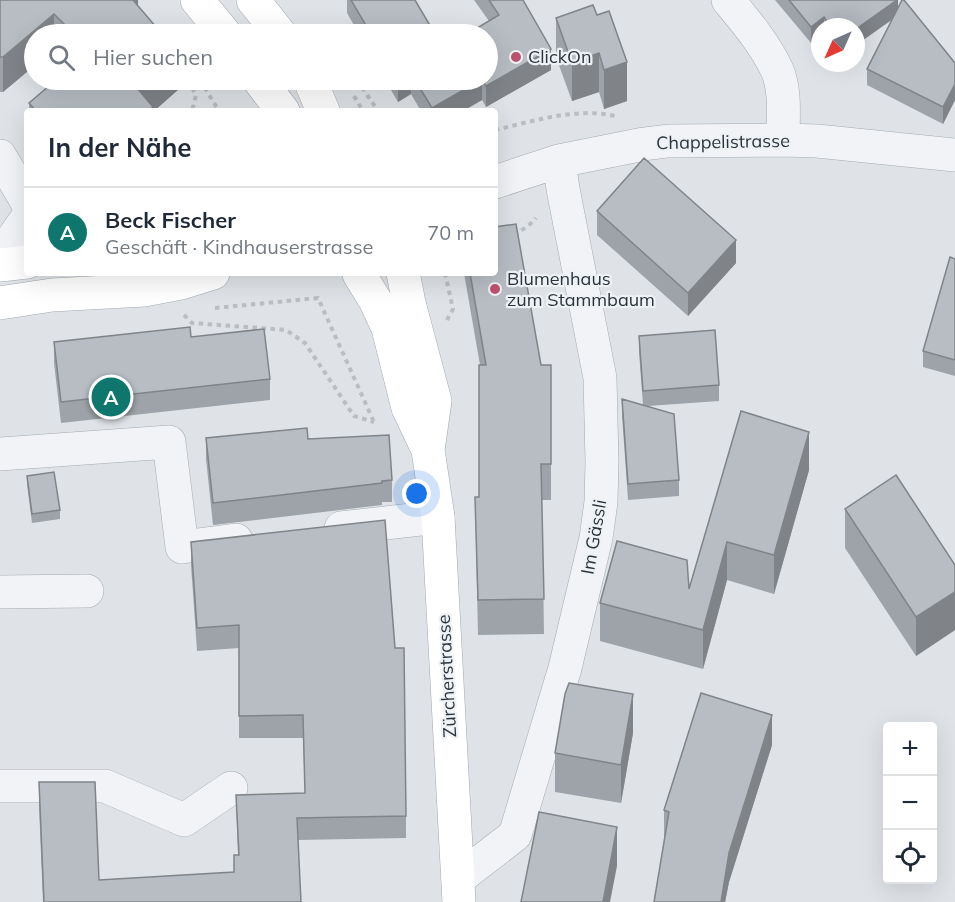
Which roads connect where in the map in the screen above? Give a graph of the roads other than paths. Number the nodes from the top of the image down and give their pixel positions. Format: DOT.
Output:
graph roads {
  1 [pos="197,0"];
  2 [pos="253,0"];
  3 [pos="728,0"];
  4 [pos="217,24"];
  5 [pos="272,24"];
  6 [pos="267,90"];
  7 [pos="315,90"];
  8 [pos="281,108"];
  9 [pos="323,108"];
  10 [pos="783,140"];
  11 [pos="955,155"];
  12 [pos="0,156"];
  13 [pos="561,175"];
  14 [pos="498,182"];
  15 [pos="24,197"];
  16 [pos="24,222"];
  17 [pos="0,257"];
  18 [pos="24,262"];
  19 [pos="0,265"];
  20 [pos="203,276"];
  21 [pos="360,276"];
  22 [pos="404,276"];
  23 [pos="0,303"];
  24 [pos="428,450"];
  25 [pos="0,454"];
  26 [pos="438,517"];
  27 [pos="313,531"];
  28 [pos="265,537"];
  29 [pos="87,591"];
  30 [pos="0,592"];
  31 [pos="0,786"];
  32 [pos="231,788"];
  33 [pos="459,890"];
  1 -- 4 [label="main road"];
  2 -- 5 [label="main road"];
  3 -- 10 [label="street"];
  6 -- 8 [label="main road"];
  7 -- 9 [label="main road"];
  10 -- 11 [label="street, Chappelistrasse"];
  10 -- 13 [label="street, Chappelistrasse"];
  12 -- 15 [label="street"];
  13 -- 14 [label="street, Chappelistrasse"];
  13 -- 33 [label="street, Im Gässli"];
  16 -- 17 [label="street"];
  18 -- 19 [label="main road"];
  20 -- 23 [label="main road"];
  21 -- 24 [label="main road, Zürcherstrasse"];
  22 -- 24 [label="main road, Zürcherstrasse"];
  24 -- 26 [label="main road, Zürcherstrasse"];
  25 -- 28 [label="street"];
  26 -- 27 [label="street"];
  26 -- 33 [label="main road, Zürcherstrasse"];
  29 -- 30 [label="street"];
  31 -- 32 [label="street"];
}
